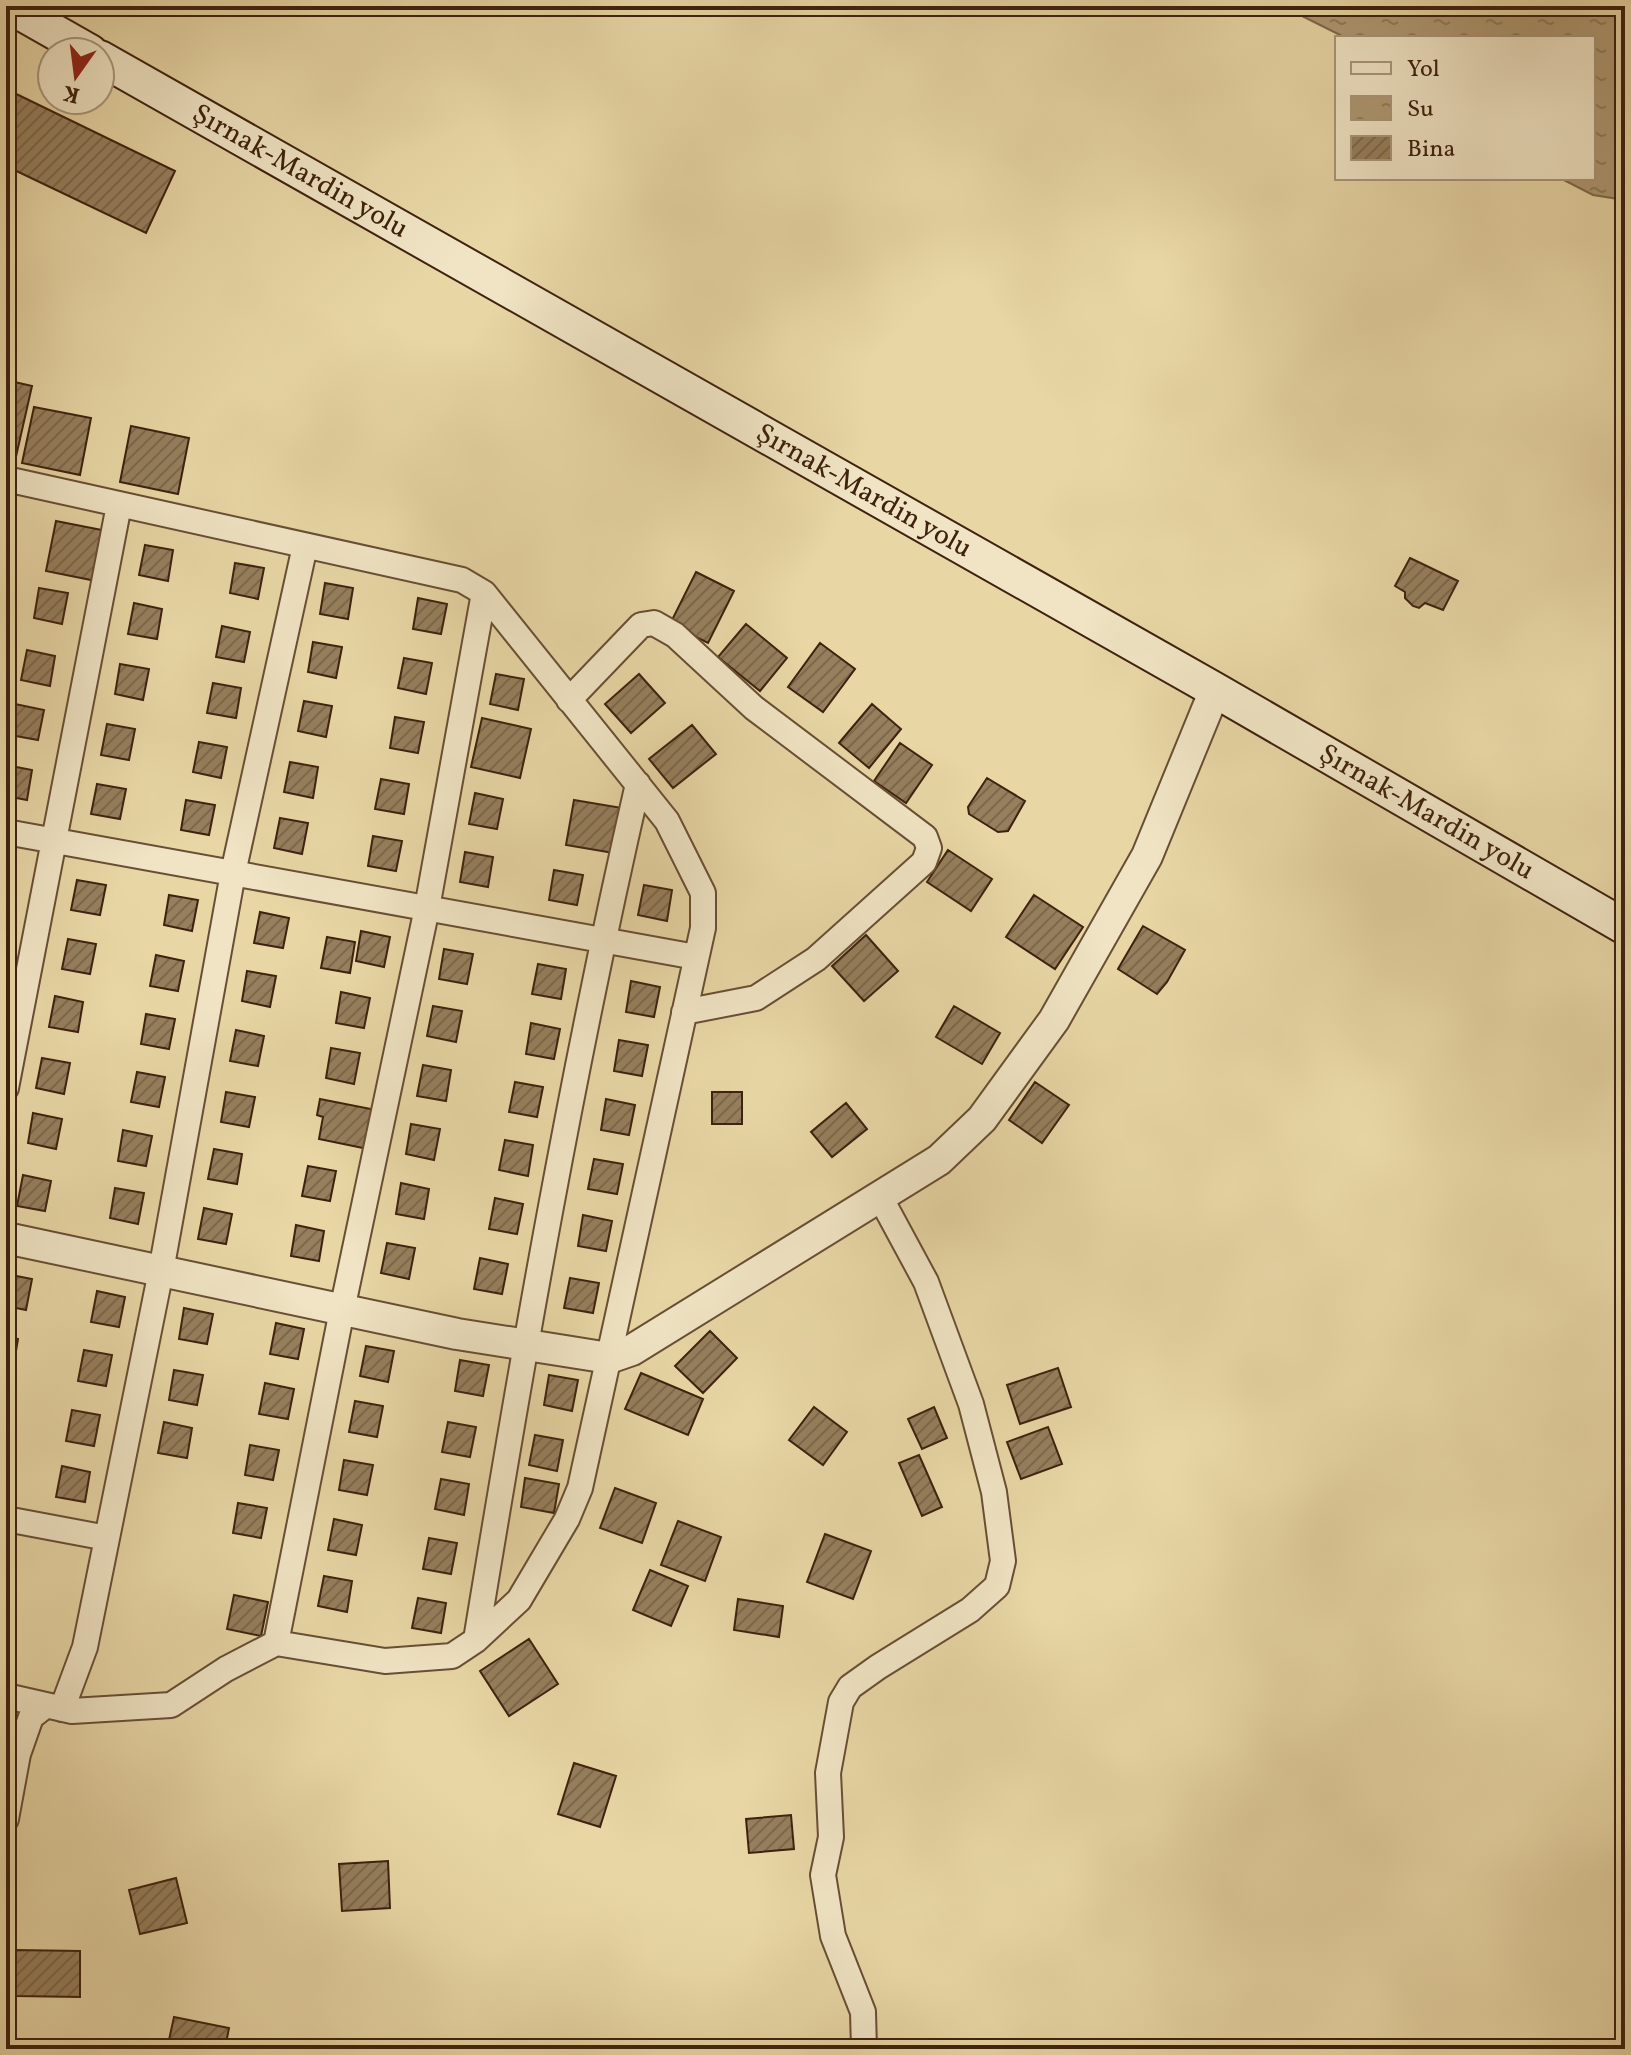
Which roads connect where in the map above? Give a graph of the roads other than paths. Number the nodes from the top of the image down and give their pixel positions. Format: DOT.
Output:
graph roads {
  1 [pos="9,6"];
  2 [pos="62,36"];
  3 [pos="116,67"];
  4 [pos="6,479"];
  5 [pos="119,505"];
  6 [pos="305,546"];
  7 [pos="484,593"];
  8 [pos="1215,690"];
  9 [pos="569,700"];
  10 [pos="638,784"];
  11 [pos="6,832"];
  12 [pos="53,840"];
  13 [pos="233,873"];
  14 [pos="427,908"];
  15 [pos="1625,927"];
  16 [pos="602,940"];
  17 [pos="696,957"];
  18 [pos="684,1012"];
  19 [pos="6,1088"];
  20 [pos="879,1195"];
  21 [pos="6,1238"];
  22 [pos="161,1271"];
  23 [pos="342,1310"];
  24 [pos="525,1345"];
  25 [pos="609,1358"];
  26 [pos="6,1519"];
  27 [pos="107,1538"];
  28 [pos="476,1640"];
  29 [pos="276,1643"];
  30 [pos="6,1696"];
  31 [pos="54,1708"];
  32 [pos="12,1754"];
  33 [pos="6,1819"];
  34 [pos="864,2049"];
  1 -- 2 [label="main road"];
  3 -- 8 [label="main road, Şırnak-Mardin yolu"];
  4 -- 5 [label="street"];
  5 -- 6 [label="street"];
  5 -- 12 [label="street"];
  6 -- 7 [label="street"];
  6 -- 13 [label="street"];
  7 -- 9 [label="street"];
  7 -- 14 [label="street"];
  8 -- 15 [label="main road, Şırnak-Mardin yolu"];
  8 -- 20 [label="street"];
  9 -- 10 [label="street"];
  9 -- 18 [label="street"];
  10 -- 16 [label="street"];
  10 -- 17 [label="street"];
  11 -- 12 [label="street"];
  12 -- 13 [label="street"];
  12 -- 19 [label="street"];
  13 -- 14 [label="street"];
  13 -- 22 [label="street"];
  14 -- 16 [label="street"];
  14 -- 23 [label="street"];
  16 -- 17 [label="street"];
  16 -- 24 [label="street"];
  17 -- 18 [label="street"];
  18 -- 25 [label="street"];
  20 -- 25 [label="street"];
  20 -- 34 [label="street"];
  21 -- 22 [label="street"];
  22 -- 23 [label="street"];
  22 -- 27 [label="street"];
  23 -- 24 [label="street"];
  23 -- 29 [label="street"];
  24 -- 25 [label="street"];
  24 -- 28 [label="street"];
  25 -- 28 [label="street"];
  26 -- 27 [label="street"];
  27 -- 31 [label="street"];
  28 -- 29 [label="street"];
  29 -- 31 [label="street"];
  30 -- 31 [label="street"];
  31 -- 32 [label="street"];
  32 -- 33 [label="street"];
}
